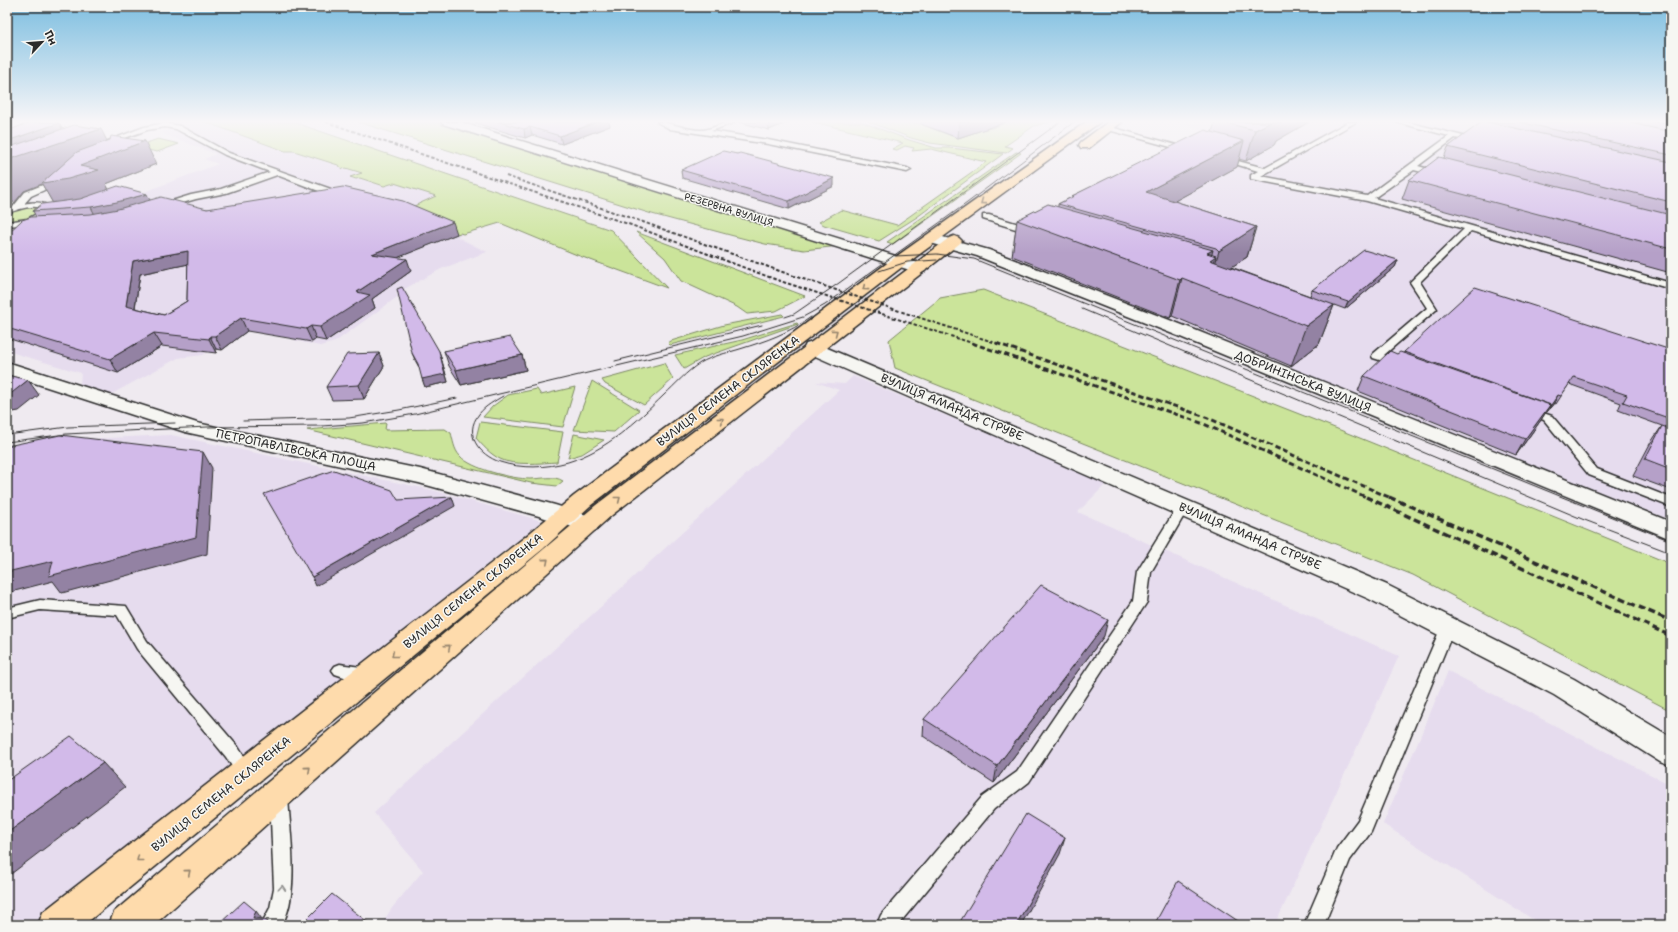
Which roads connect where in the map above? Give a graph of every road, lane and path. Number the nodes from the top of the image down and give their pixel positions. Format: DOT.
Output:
graph roads {
  1 [pos="260,165"];
  2 [pos="586,165"];
  3 [pos="885,165"];
  4 [pos="1038,165"];
  5 [pos="1247,165"];
  6 [pos="1275,165"];
  7 [pos="1413,167"];
  8 [pos="907,170"];
  9 [pos="279,172"];
  10 [pos="1443,175"];
  11 [pos="1254,177"];
  12 [pos="63,180"];
  13 [pos="353,196"];
  14 [pos="1368,199"];
  15 [pos="16,208"];
  16 [pos="999,208"];
  17 [pos="154,209"];
  18 [pos="7,211"];
  19 [pos="986,217"];
  20 [pos="7,224"];
  21 [pos="38,226"];
  22 [pos="1470,228"];
  23 [pos="19,231"];
  24 [pos="1041,234"];
  25 [pos="940,242"];
  26 [pos="898,263"];
  27 [pos="919,268"];
  28 [pos="1671,286"];
  29 [pos="814,348"];
  30 [pos="1407,366"];
  31 [pos="7,368"];
  32 [pos="1519,407"];
  33 [pos="1671,503"];
  34 [pos="1183,507"];
  35 [pos="576,520"];
  36 [pos="1671,530"];
  37 [pos="7,613"];
  38 [pos="1448,627"];
  39 [pos="1671,753"];
  40 [pos="246,774"];
  41 [pos="279,794"];
  42 [pos="888,922"];
  43 [pos="56,925"];
  44 [pos="127,925"];
  45 [pos="271,925"];
  46 [pos="1314,925"];
  1 -- 9 [label="lane"];
  2 -- 26 [label="street, РЕЗЕРВНА ВУЛИЦЯ"];
  3 -- 8 [label="lane"];
  4 -- 25 [label="main road, one-way"];
  5 -- 11 [label="lane"];
  6 -- 11 [label="lane"];
  7 -- 10 [label="lane"];
  7 -- 14 [label="lane"];
  9 -- 13 [label="lane"];
  9 -- 17 [label="lane"];
  11 -- 14 [label="lane"];
  12 -- 15 [label="lane"];
  14 -- 22 [label="lane"];
  15 -- 18 [label="lane"];
  15 -- 20 [label="lane"];
  16 -- 19 [label="main road"];
  19 -- 24 [label="lane"];
  19 -- 25 [label="main road"];
  21 -- 23 [label="lane"];
  22 -- 28 [label="lane"];
  22 -- 30 [label="lane"];
  25 -- 26 [label="main road, ВУЛИЦЯ СЕМЕНА СКЛЯРЕНКА"];
  25 -- 27 [label="main road, ВУЛИЦЯ СЕМЕНА СКЛЯРЕНКА"];
  25 -- 36 [label="street, ДОБРИНІНСЬКА ВУЛИЦЯ"];
  26 -- 27 [label="street, РЕЗЕРВНА ВУЛИЦЯ"];
  26 -- 35 [label="main road, ВУЛИЦЯ СЕМЕНА СКЛЯРЕНКА, one-way"];
  29 -- 27 [label="main road, ВУЛИЦЯ СЕМЕНА СКЛЯРЕНКА, one-way"];
  29 -- 34 [label="street, ВУЛИЦЯ АМАНДА СТРУВЕ"];
  35 -- 29 [label="main road, ВУЛИЦЯ СЕМЕНА СКЛЯРЕНКА, one-way"];
  31 -- 35 [label="street, ПЕТРОПАВЛІВСЬКА ПЛОЩА"];
  32 -- 33 [label="lane"];
  34 -- 38 [label="street, ВУЛИЦЯ АМАНДА СТРУВЕ"];
  34 -- 42 [label="lane"];
  35 -- 40 [label="main road, ВУЛИЦЯ СЕМЕНА СКЛЯРЕНКА, one-way"];
  41 -- 35 [label="main road, ВУЛИЦЯ СЕМЕНА СКЛЯРЕНКА, one-way"];
  37 -- 40 [label="lane"];
  38 -- 39 [label="street, ВУЛИЦЯ АМАНДА СТРУВЕ"];
  38 -- 46 [label="lane"];
  40 -- 43 [label="main road, ВУЛИЦЯ СЕМЕНА СКЛЯРЕНКА, one-way"];
  44 -- 41 [label="main road, ВУЛИЦЯ СЕМЕНА СКЛЯРЕНКА, one-way"];
  45 -- 41 [label="lane, one-way"];
}
